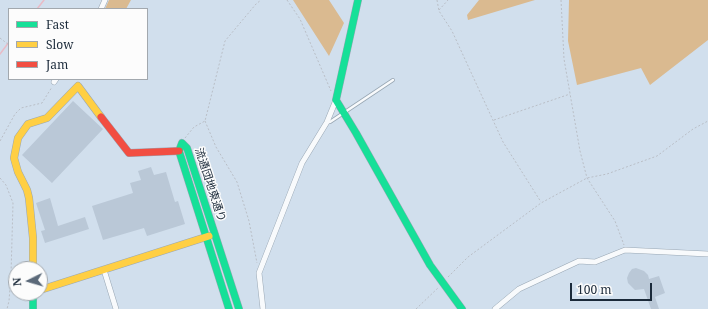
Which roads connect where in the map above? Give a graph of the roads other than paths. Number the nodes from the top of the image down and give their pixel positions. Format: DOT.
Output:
graph roads {
  1 [pos="358,0"];
  2 [pos="393,80"];
  3 [pos="336,100"];
  4 [pos="343,114"];
  5 [pos="328,122"];
  6 [pos="180,147"];
  7 [pos="215,234"];
  8 [pos="206,237"];
  9 [pos="708,254"];
  10 [pos="33,261"];
  11 [pos="104,270"];
  12 [pos="48,288"];
  13 [pos="116,309"];
  14 [pos="229,309"];
  15 [pos="239,309"];
  16 [pos="263,309"];
  17 [pos="462,309"];
  18 [pos="495,309"];
  1 -- 3 [label="street"];
  2 -- 4 [label="lane"];
  3 -- 4 [label="street"];
  3 -- 5 [label="street"];
  4 -- 5 [label="lane"];
  4 -- 17 [label="street"];
  5 -- 16 [label="street"];
  6 -- 7 [label="street, 流通団地東通り"];
  6 -- 8 [label="street, 流通団地東通り"];
  6 -- 10 [label="street"];
  7 -- 8 [label="street"];
  7 -- 15 [label="street, 流通団地東通り"];
  8 -- 11 [label="street"];
  8 -- 14 [label="street, 流通団地東通り"];
  9 -- 18 [label="street"];
  11 -- 12 [label="street"];
  11 -- 13 [label="street"];
}
